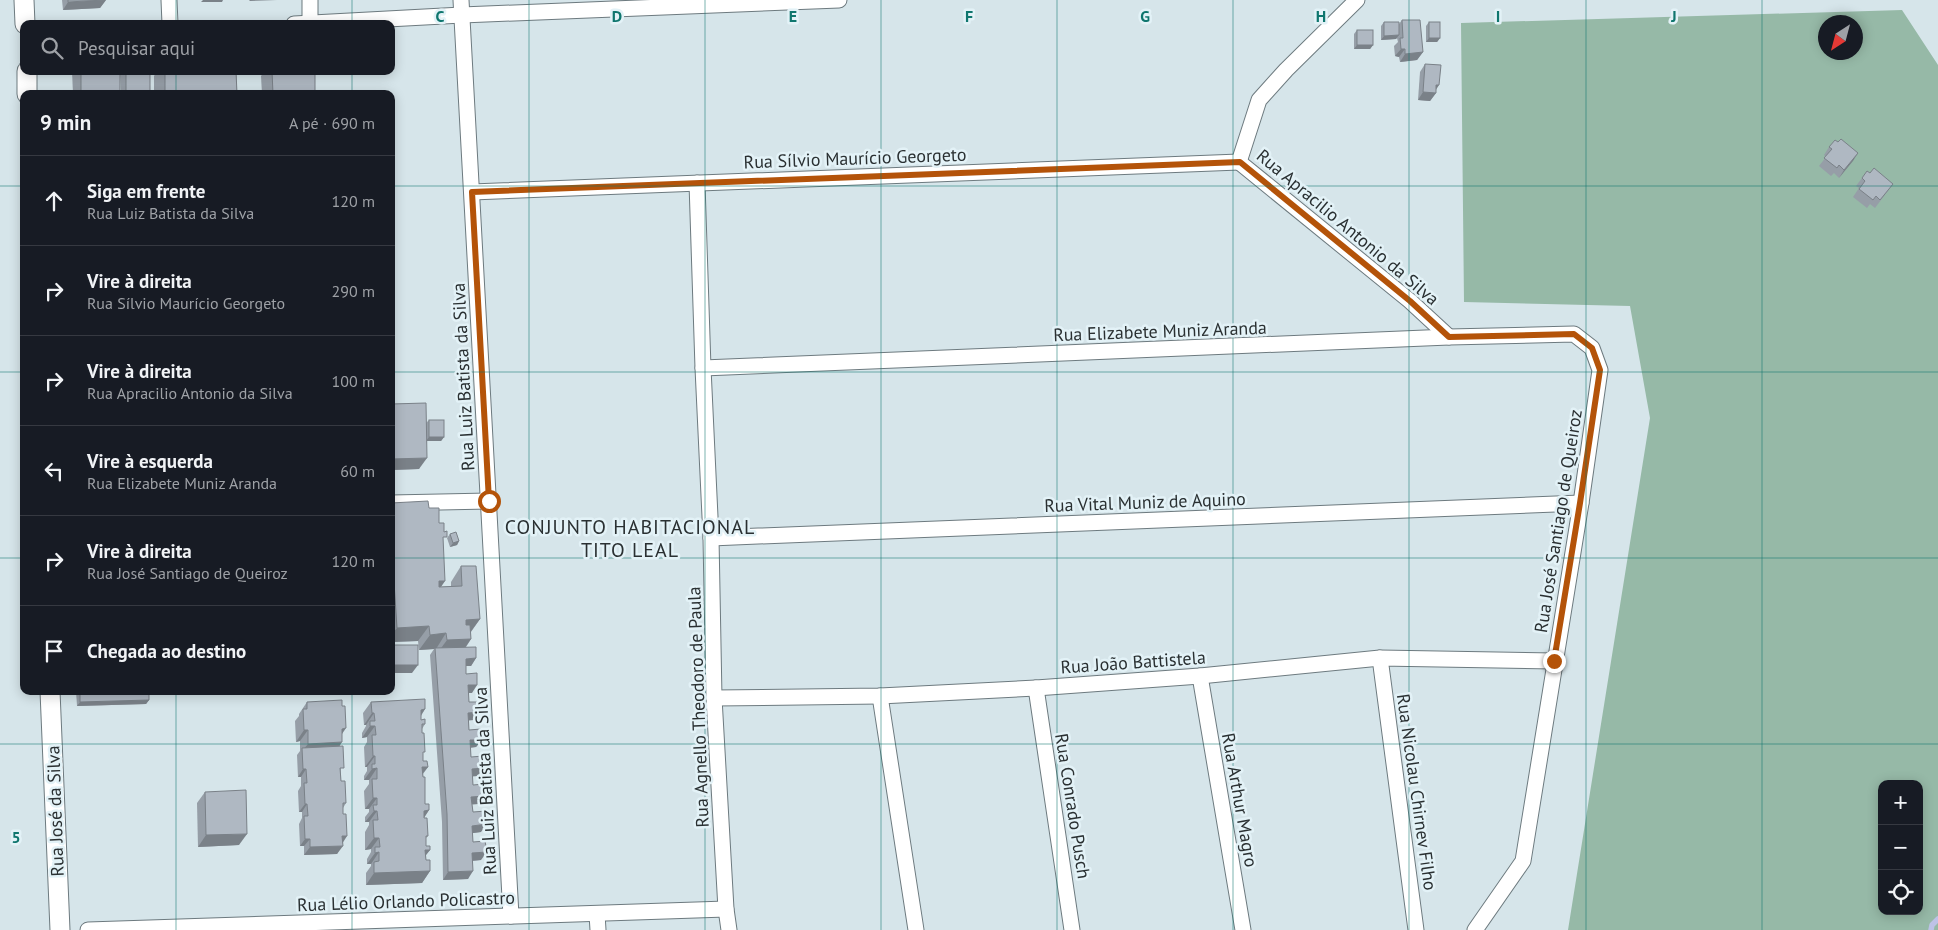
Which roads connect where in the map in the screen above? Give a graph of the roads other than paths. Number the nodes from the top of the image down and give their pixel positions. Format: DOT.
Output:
graph roads {
  1 [pos="24,0"];
  2 [pos="170,0"];
  3 [pos="310,0"];
  4 [pos="838,0"];
  5 [pos="1357,0"];
  6 [pos="731,2"];
  7 [pos="595,5"];
  8 [pos="462,7"];
  9 [pos="25,20"];
  10 [pos="170,20"];
  11 [pos="310,20"];
  12 [pos="338,20"];
  13 [pos="27,75"];
  14 [pos="28,90"];
  15 [pos="1240,162"];
  16 [pos="697,183"];
  17 [pos="472,192"];
  18 [pos="1449,337"];
  19 [pos="703,368"];
  20 [pos="1600,370"];
  21 [pos="489,501"];
  22 [pos="395,502"];
  23 [pos="1580,503"];
  24 [pos="711,538"];
  25 [pos="1380,658"];
  26 [pos="1554,661"];
  27 [pos="1200,676"];
  28 [pos="1036,688"];
  29 [pos="50,695"];
  30 [pos="880,696"];
  31 [pos="714,698"];
  32 [pos="726,909"];
  33 [pos="597,914"];
  34 [pos="511,916"];
  35 [pos="438,924"];
  36 [pos="262,927"];
  37 [pos="60,930"];
  38 [pos="88,930"];
  39 [pos="598,930"];
  40 [pos="729,930"];
  41 [pos="916,930"];
  42 [pos="1072,930"];
  43 [pos="1243,930"];
  44 [pos="1416,930"];
  45 [pos="1475,930"];
  1 -- 9 [label="street"];
  2 -- 10 [label="street"];
  3 -- 11 [label="street"];
  4 -- 6 [label="street"];
  5 -- 15 [label="street, Rua Apracilio Antonio da Silva"];
  6 -- 7 [label="street"];
  7 -- 8 [label="street"];
  8 -- 12 [label="street"];
  8 -- 17 [label="street, Rua Luiz Batista da Silva"];
  13 -- 14 [label="street"];
  15 -- 16 [label="street, Rua Sílvio Maurício Georgeto"];
  15 -- 18 [label="street, Rua Apracilio Antonio da Silva"];
  16 -- 17 [label="street, Rua Sílvio Maurício Georgeto"];
  16 -- 19 [label="street, Rua Agnello Theodoro de Paula"];
  17 -- 21 [label="street, Rua Luiz Batista da Silva"];
  18 -- 19 [label="street, Rua Elizabete Muniz Aranda"];
  18 -- 20 [label="street, Rua Elizabete Muniz Aranda"];
  19 -- 24 [label="street, Rua Agnello Theodoro de Paula"];
  20 -- 23 [label="street, Rua José Santiago de Queiroz"];
  21 -- 22 [label="street"];
  21 -- 34 [label="street, Rua Luiz Batista da Silva"];
  23 -- 24 [label="street, Rua Vital Muniz de Aquino"];
  23 -- 26 [label="street, Rua José Santiago de Queiroz"];
  24 -- 31 [label="street, Rua Agnello Theodoro de Paula"];
  25 -- 26 [label="street, Rua João Battistela"];
  25 -- 27 [label="street, Rua João Battistela"];
  25 -- 44 [label="street, Rua Nicolau Chirnev Filho"];
  26 -- 45 [label="street, Rua José Santiago de Queiroz"];
  27 -- 28 [label="street, Rua João Battistela"];
  27 -- 43 [label="street, Rua Arthur Magro"];
  28 -- 30 [label="street, Rua João Battistela"];
  28 -- 42 [label="street, Rua Conrado Pusch"];
  29 -- 37 [label="street, Rua José da Silva"];
  30 -- 31 [label="street, Rua João Battistela"];
  30 -- 41 [label="street"];
  31 -- 32 [label="street, Rua Agnello Theodoro de Paula"];
  32 -- 33 [label="street, Rua Lélio Orlando Policastro"];
  32 -- 40 [label="street, Rua Agnello Theodoro de Paula"];
  33 -- 34 [label="street, Rua Lélio Orlando Policastro"];
  33 -- 39 [label="street"];
  34 -- 35 [label="street, Rua Lélio Orlando Policastro"];
  35 -- 36 [label="street, Rua Lélio Orlando Policastro"];
  36 -- 38 [label="street, Rua Lélio Orlando Policastro"];
}
